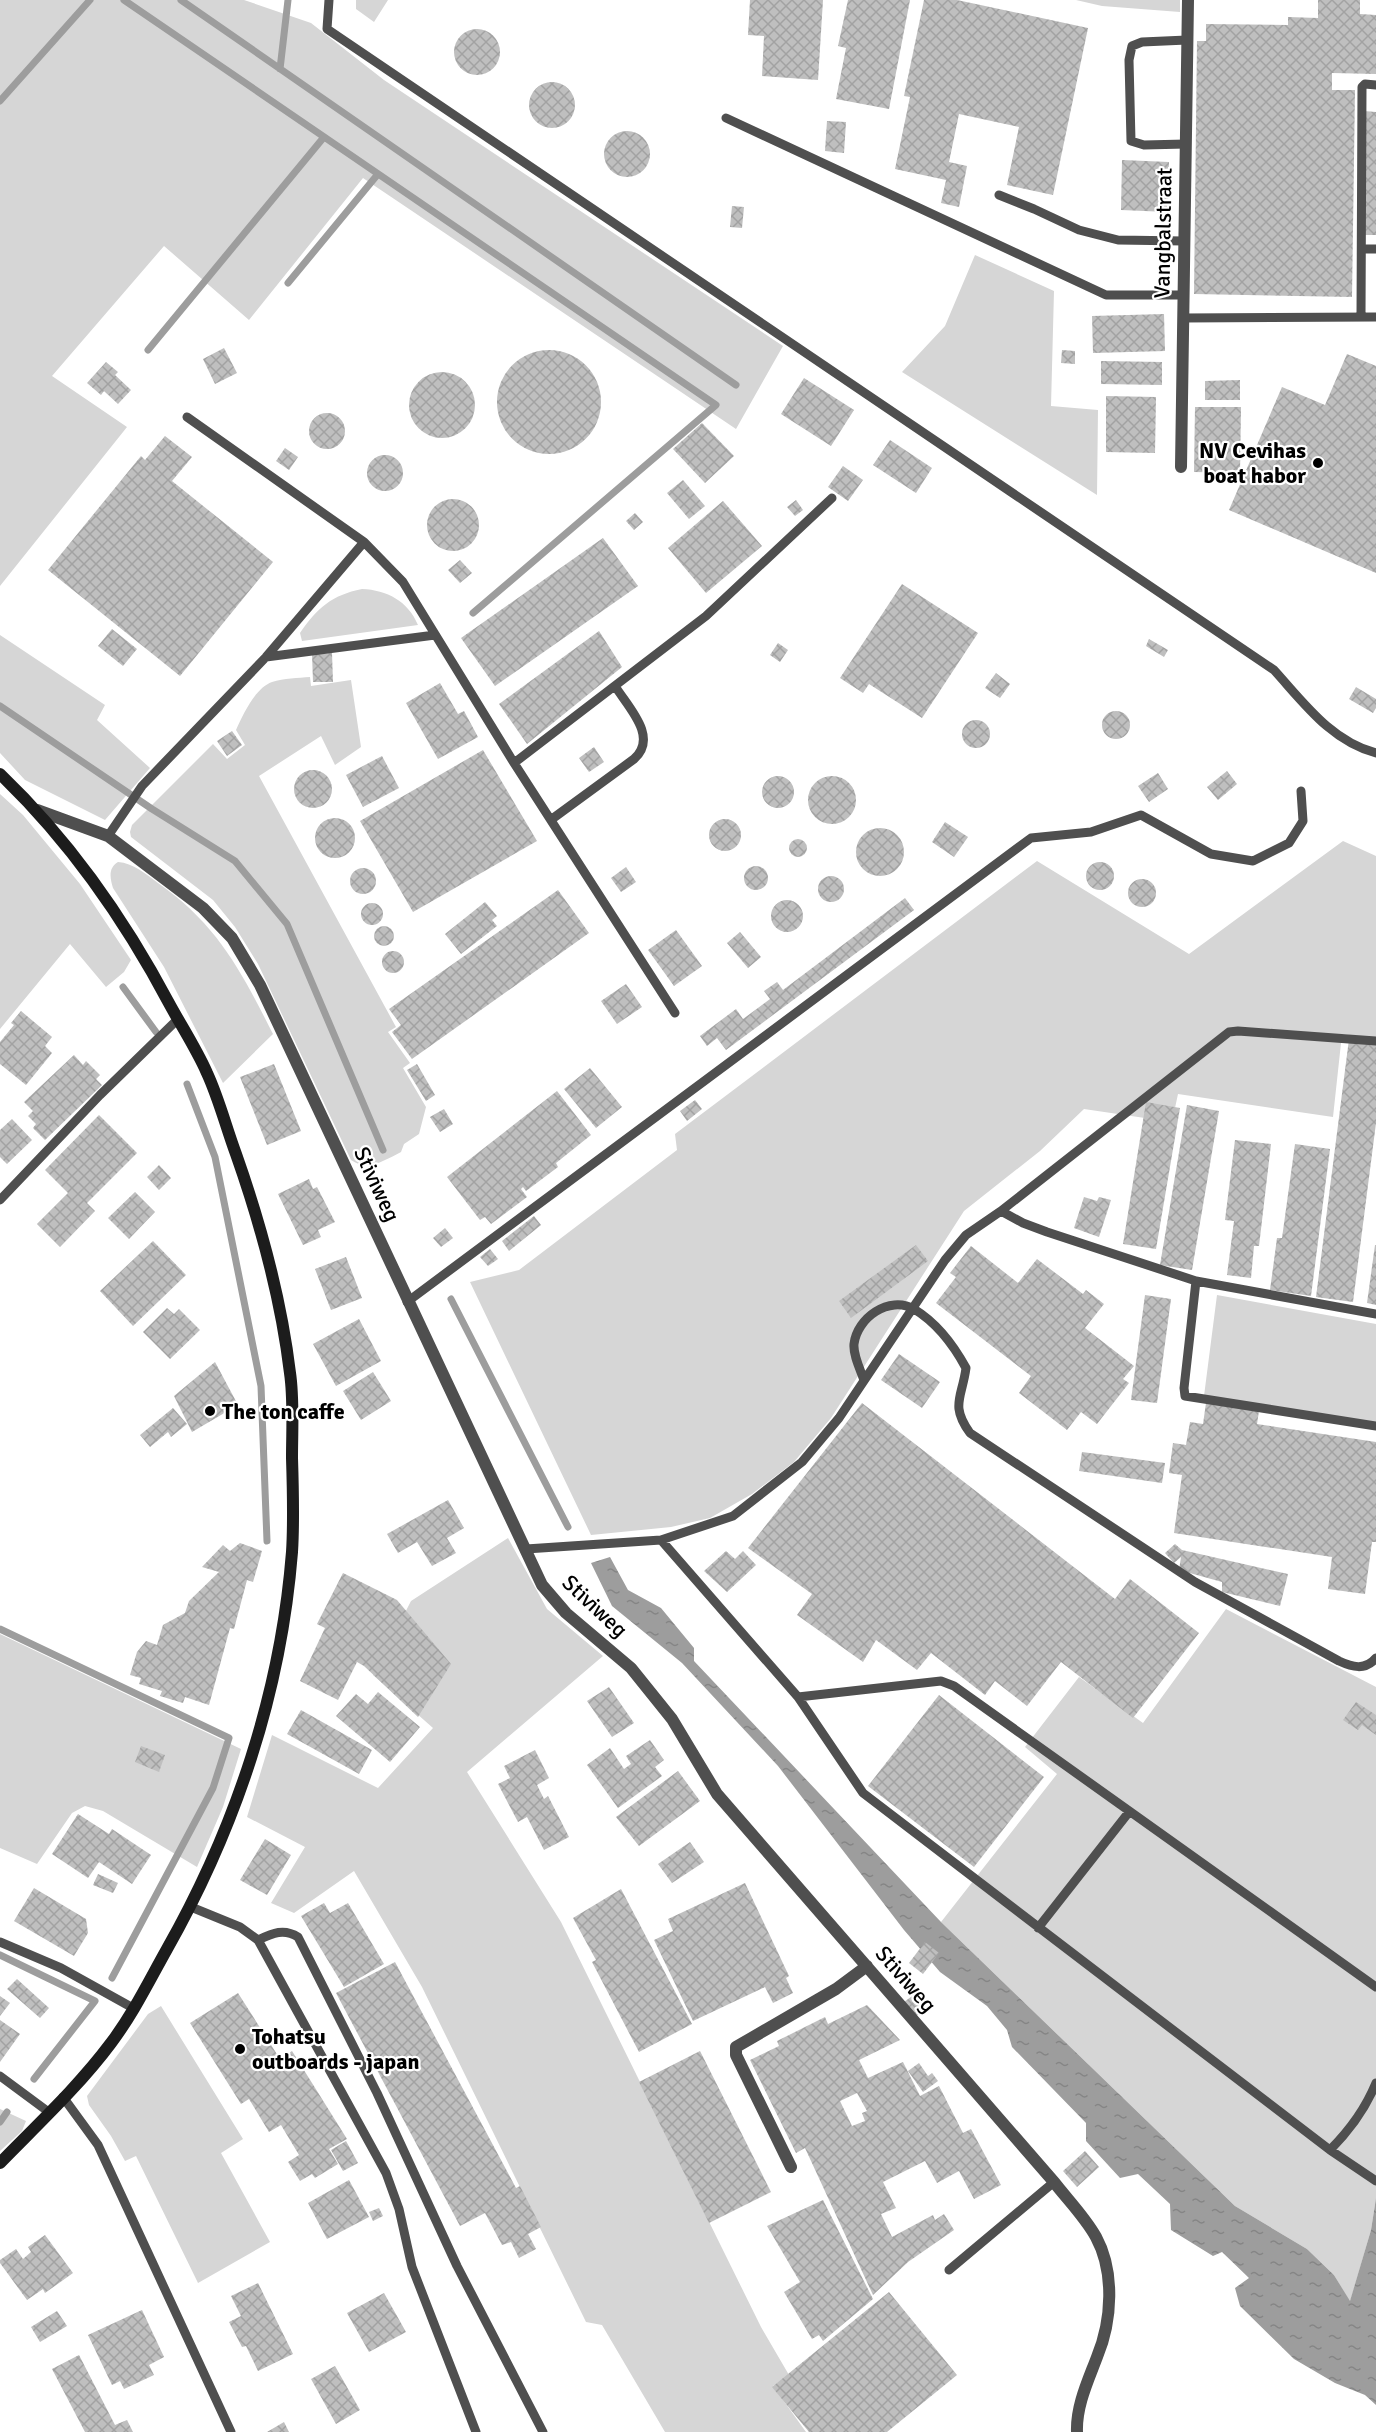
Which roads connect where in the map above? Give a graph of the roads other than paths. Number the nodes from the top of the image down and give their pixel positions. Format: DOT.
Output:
graph roads {
  1 [pos="329,0"];
  2 [pos="1188,0"];
  3 [pos="1187,40"];
  4 [pos="1376,85"];
  5 [pos="726,118"];
  6 [pos="1186,144"];
  7 [pos="999,195"];
  8 [pos="1184,241"];
  9 [pos="1362,249"];
  10 [pos="1376,249"];
  11 [pos="1183,295"];
  12 [pos="1361,317"];
  13 [pos="1376,317"];
  14 [pos="1183,318"];
  15 [pos="187,417"];
  16 [pos="1181,467"];
  17 [pos="832,498"];
  18 [pos="364,542"];
  19 [pos="435,635"];
  20 [pos="266,657"];
  21 [pos="615,686"];
  22 [pos="1376,753"];
  23 [pos="514,763"];
  24 [pos="0,774"];
  25 [pos="1301,791"];
  26 [pos="37,810"];
  27 [pos="552,819"];
  28 [pos="108,836"];
  29 [pos="675,1013"];
  30 [pos="178,1019"];
  31 [pos="1376,1041"];
  32 [pos="0,1200"];
  33 [pos="1001,1211"];
  34 [pos="1196,1281"];
  35 [pos="407,1302"];
  36 [pos="911,1307"];
  37 [pos="1376,1314"];
  38 [pos="864,1380"];
  39 [pos="1376,1426"];
  40 [pos="660,1540"];
  41 [pos="526,1549"];
  42 [pos="1376,1658"];
  43 [pos="798,1697"];
  44 [pos="1129,1812"];
  45 [pos="191,1907"];
  46 [pos="1038,1928"];
  47 [pos="258,1940"];
  48 [pos="0,1942"];
  49 [pos="867,1966"];
  50 [pos="1376,1987"];
  51 [pos="133,2008"];
  52 [pos="0,2076"];
  53 [pos="1376,2083"];
  54 [pos="63,2097"];
  55 [pos="50,2113"];
  56 [pos="1330,2150"];
  57 [pos="0,2163"];
  58 [pos="791,2168"];
  59 [pos="1376,2181"];
  60 [pos="1054,2182"];
  61 [pos="949,2270"];
  62 [pos="231,2432"];
  63 [pos="476,2432"];
  64 [pos="543,2432"];
  65 [pos="1077,2432"];
  1 -- 22 [label="lane"];
  2 -- 3 [label="street, Vangbalstraat"];
  3 -- 6 [label="street, Vangbalstraat"];
  3 -- 6 [label="lane"];
  4 -- 9 [label="lane"];
  5 -- 11 [label="lane"];
  6 -- 8 [label="street, Vangbalstraat"];
  7 -- 8 [label="lane"];
  8 -- 11 [label="street, Vangbalstraat"];
  9 -- 10 [label="lane"];
  9 -- 12 [label="lane"];
  11 -- 14 [label="street, Vangbalstraat"];
  12 -- 13 [label="lane"];
  12 -- 14 [label="lane"];
  14 -- 16 [label="street, Vangbalstraat"];
  15 -- 18 [label="lane"];
  17 -- 21 [label="lane"];
  18 -- 19 [label="lane"];
  18 -- 20 [label="lane"];
  19 -- 20 [label="lane"];
  19 -- 23 [label="lane"];
  20 -- 28 [label="lane"];
  21 -- 23 [label="lane"];
  21 -- 27 [label="lane"];
  23 -- 27 [label="lane"];
  24 -- 26 [label="street"];
  25 -- 35 [label="lane"];
  26 -- 28 [label="street, Stiviweg"];
  26 -- 30 [label="street"];
  27 -- 29 [label="lane"];
  28 -- 35 [label="street, Stiviweg"];
  30 -- 32 [label="lane"];
  30 -- 45 [label="street"];
  31 -- 33 [label="lane"];
  33 -- 34 [label="lane"];
  33 -- 36 [label="lane"];
  34 -- 37 [label="lane"];
  34 -- 39 [label="lane"];
  35 -- 41 [label="street, Stiviweg"];
  36 -- 38 [label="lane"];
  36 -- 38 [label="lane"];
  36 -- 42 [label="lane"];
  38 -- 40 [label="lane"];
  40 -- 41 [label="lane"];
  40 -- 43 [label="lane"];
  41 -- 49 [label="street, Stiviweg"];
  43 -- 44 [label="lane"];
  43 -- 46 [label="lane"];
  44 -- 46 [label="lane"];
  44 -- 50 [label="lane"];
  45 -- 47 [label="lane"];
  45 -- 51 [label="street"];
  46 -- 56 [label="lane"];
  47 -- 63 [label="lane"];
  47 -- 64 [label="lane"];
  48 -- 51 [label="lane"];
  49 -- 58 [label="street"];
  49 -- 60 [label="street, Stiviweg"];
  51 -- 54 [label="street"];
  52 -- 55 [label="lane"];
  53 -- 56 [label="lane"];
  54 -- 55 [label="street"];
  54 -- 62 [label="lane"];
  55 -- 57 [label="street"];
  56 -- 59 [label="lane"];
  60 -- 61 [label="lane"];
  60 -- 65 [label="street, Stiviweg"];
}
